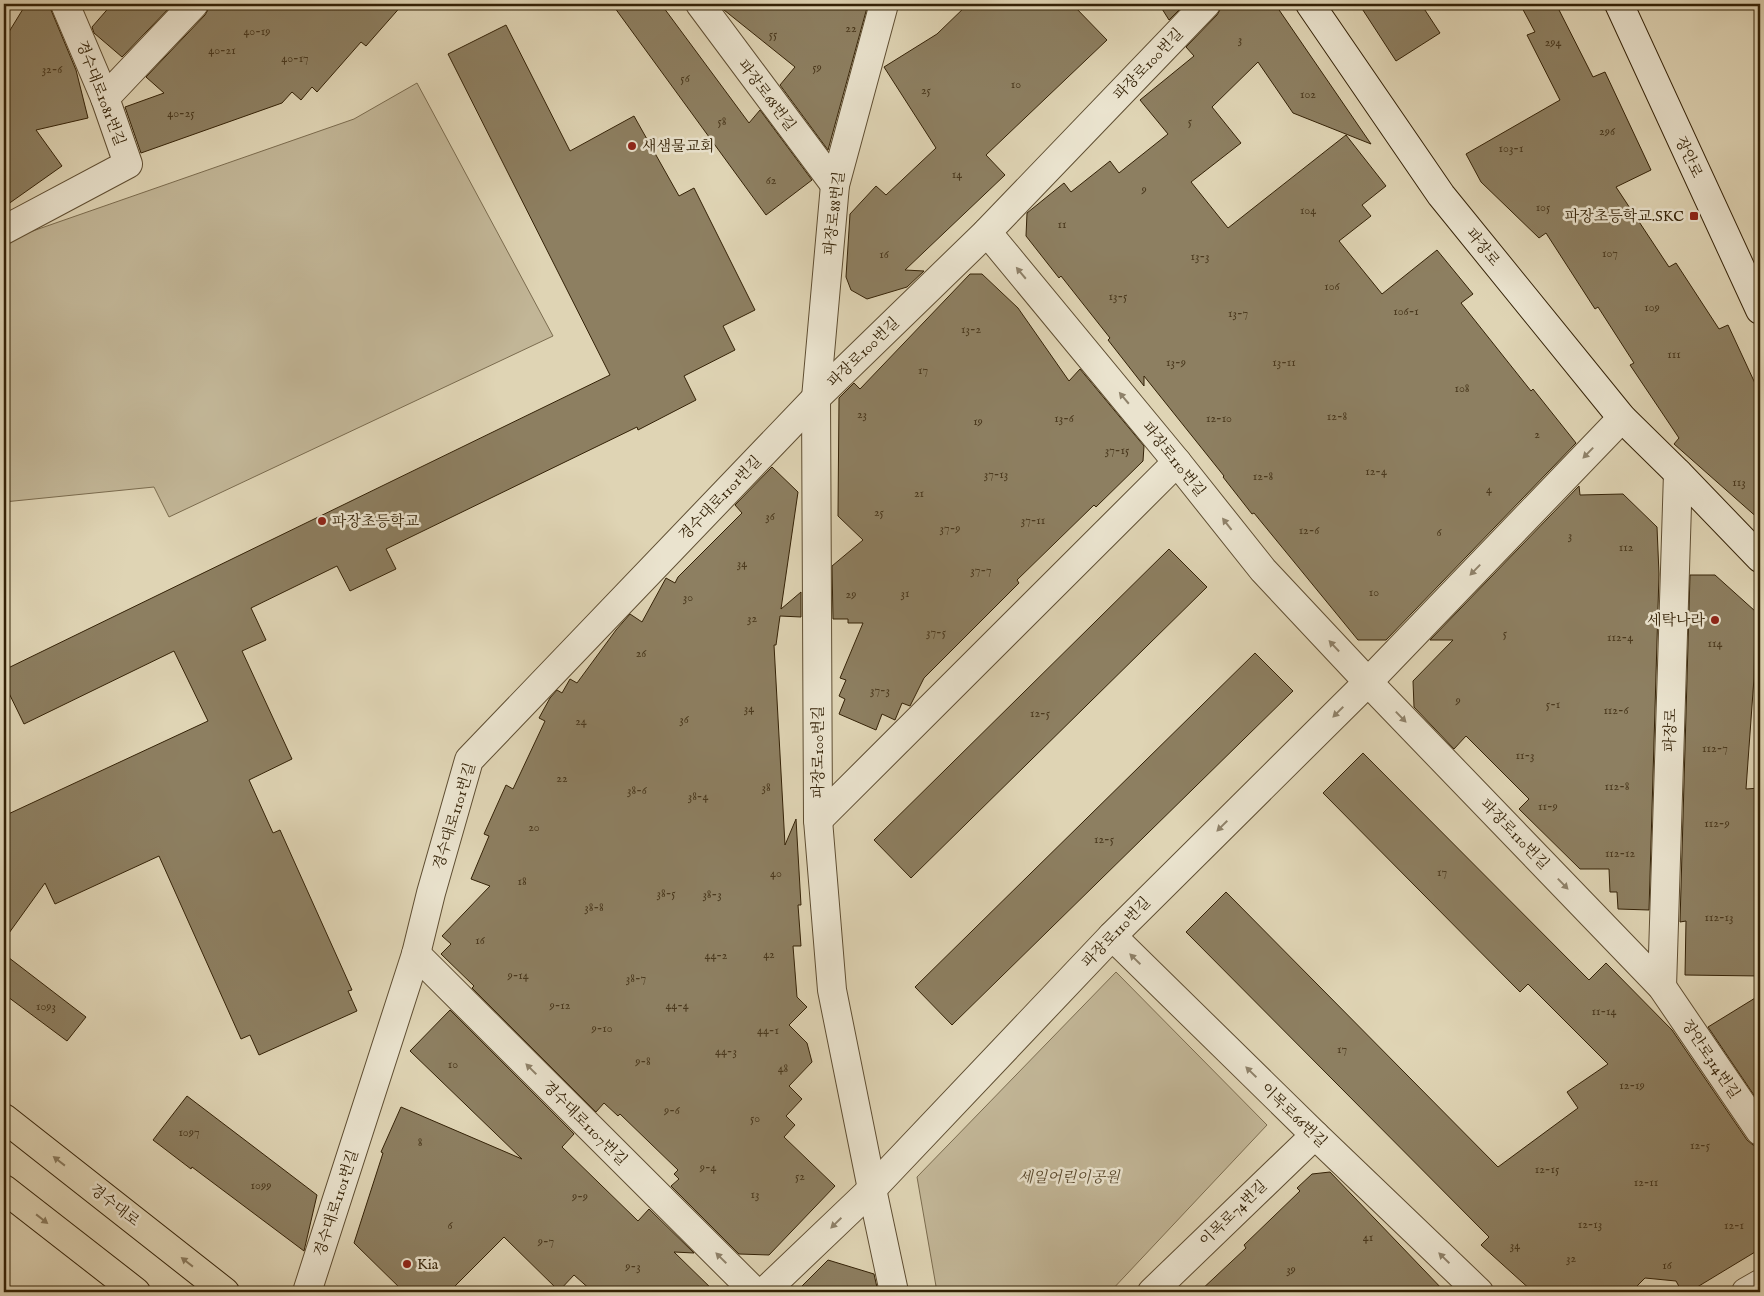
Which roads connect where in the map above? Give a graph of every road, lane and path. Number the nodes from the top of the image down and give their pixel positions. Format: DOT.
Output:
graph roads {
  1 [pos="65,4"];
  2 [pos="194,4"];
  3 [pos="700,4"];
  4 [pos="884,4"];
  5 [pos="1206,4"];
  6 [pos="1310,4"];
  7 [pos="1619,4"];
  8 [pos="106,98"];
  9 [pos="834,185"];
  10 [pos="4,230"];
  11 [pos="987,232"];
  12 [pos="1760,310"];
  13 [pos="816,398"];
  14 [pos="1622,418"];
  15 [pos="1177,462"];
  16 [pos="1678,473"];
  17 [pos="1760,558"];
  18 [pos="1368,682"];
  19 [pos="818,820"];
  20 [pos="1112,936"];
  21 [pos="416,954"];
  22 [pos="1662,987"];
  23 [pos="4,1118"];
  24 [pos="1760,1131"];
  25 [pos="1315,1135"];
  26 [pos="4,1189"];
  27 [pos="872,1189"];
  28 [pos="1760,1284"];
  29 [pos="136,1292"];
  30 [pos="225,1292"];
  31 [pos="307,1292"];
  32 [pos="755,1292"];
  33 [pos="764,1292"];
  34 [pos="894,1292"];
  35 [pos="1152,1292"];
  36 [pos="1479,1292"];
  37 [pos="1746,1292"];
  1 -- 8 [label="street, 경수대로1081번길"];
  2 -- 8 [label="street"];
  3 -- 9 [label="street, 파장로68번길"];
  4 -- 9 [label="street, 파장로88번길"];
  5 -- 11 [label="street, 파장로100번길"];
  6 -- 14 [label="street, 파장로"];
  7 -- 12 [label="street, 장안로"];
  8 -- 10 [label="street, 경수대로1081번길"];
  9 -- 13 [label="street, 파장로88번길"];
  11 -- 13 [label="street, 파장로100번길"];
  15 -- 11 [label="street, 파장로110번길, one-way"];
  13 -- 19 [label="street, 파장로100번길"];
  13 -- 21 [label="street, 경수대로1101번길"];
  14 -- 16 [label="street, 파장로"];
  14 -- 18 [label="street, 파장로110번길, one-way"];
  18 -- 15 [label="street, 파장로110번길, one-way"];
  15 -- 19 [label="street, 파장로100번길"];
  16 -- 17 [label="street, 파장로"];
  16 -- 22 [label="street, 파장로"];
  18 -- 20 [label="street, 파장로110번길, one-way"];
  18 -- 22 [label="street, 파장로110번길, one-way"];
  19 -- 27 [label="street, 파장로100번길"];
  25 -- 20 [label="street, 이목로66번길, one-way"];
  20 -- 27 [label="street, 파장로110번길"];
  21 -- 31 [label="street, 경수대로1101번길"];
  32 -- 21 [label="street, 경수대로1107번길, one-way"];
  22 -- 24 [label="street, 장안로314번길"];
  30 -- 23 [label="main road, 경수대로, one-way"];
  25 -- 35 [label="street, 이목로74번길"];
  36 -- 25 [label="street, 이목로66번길, one-way"];
  26 -- 29 [label="main road, one-way"];
  27 -- 33 [label="street, one-way"];
  27 -- 34 [label="street"];
  28 -- 37 [label="street"];
}
